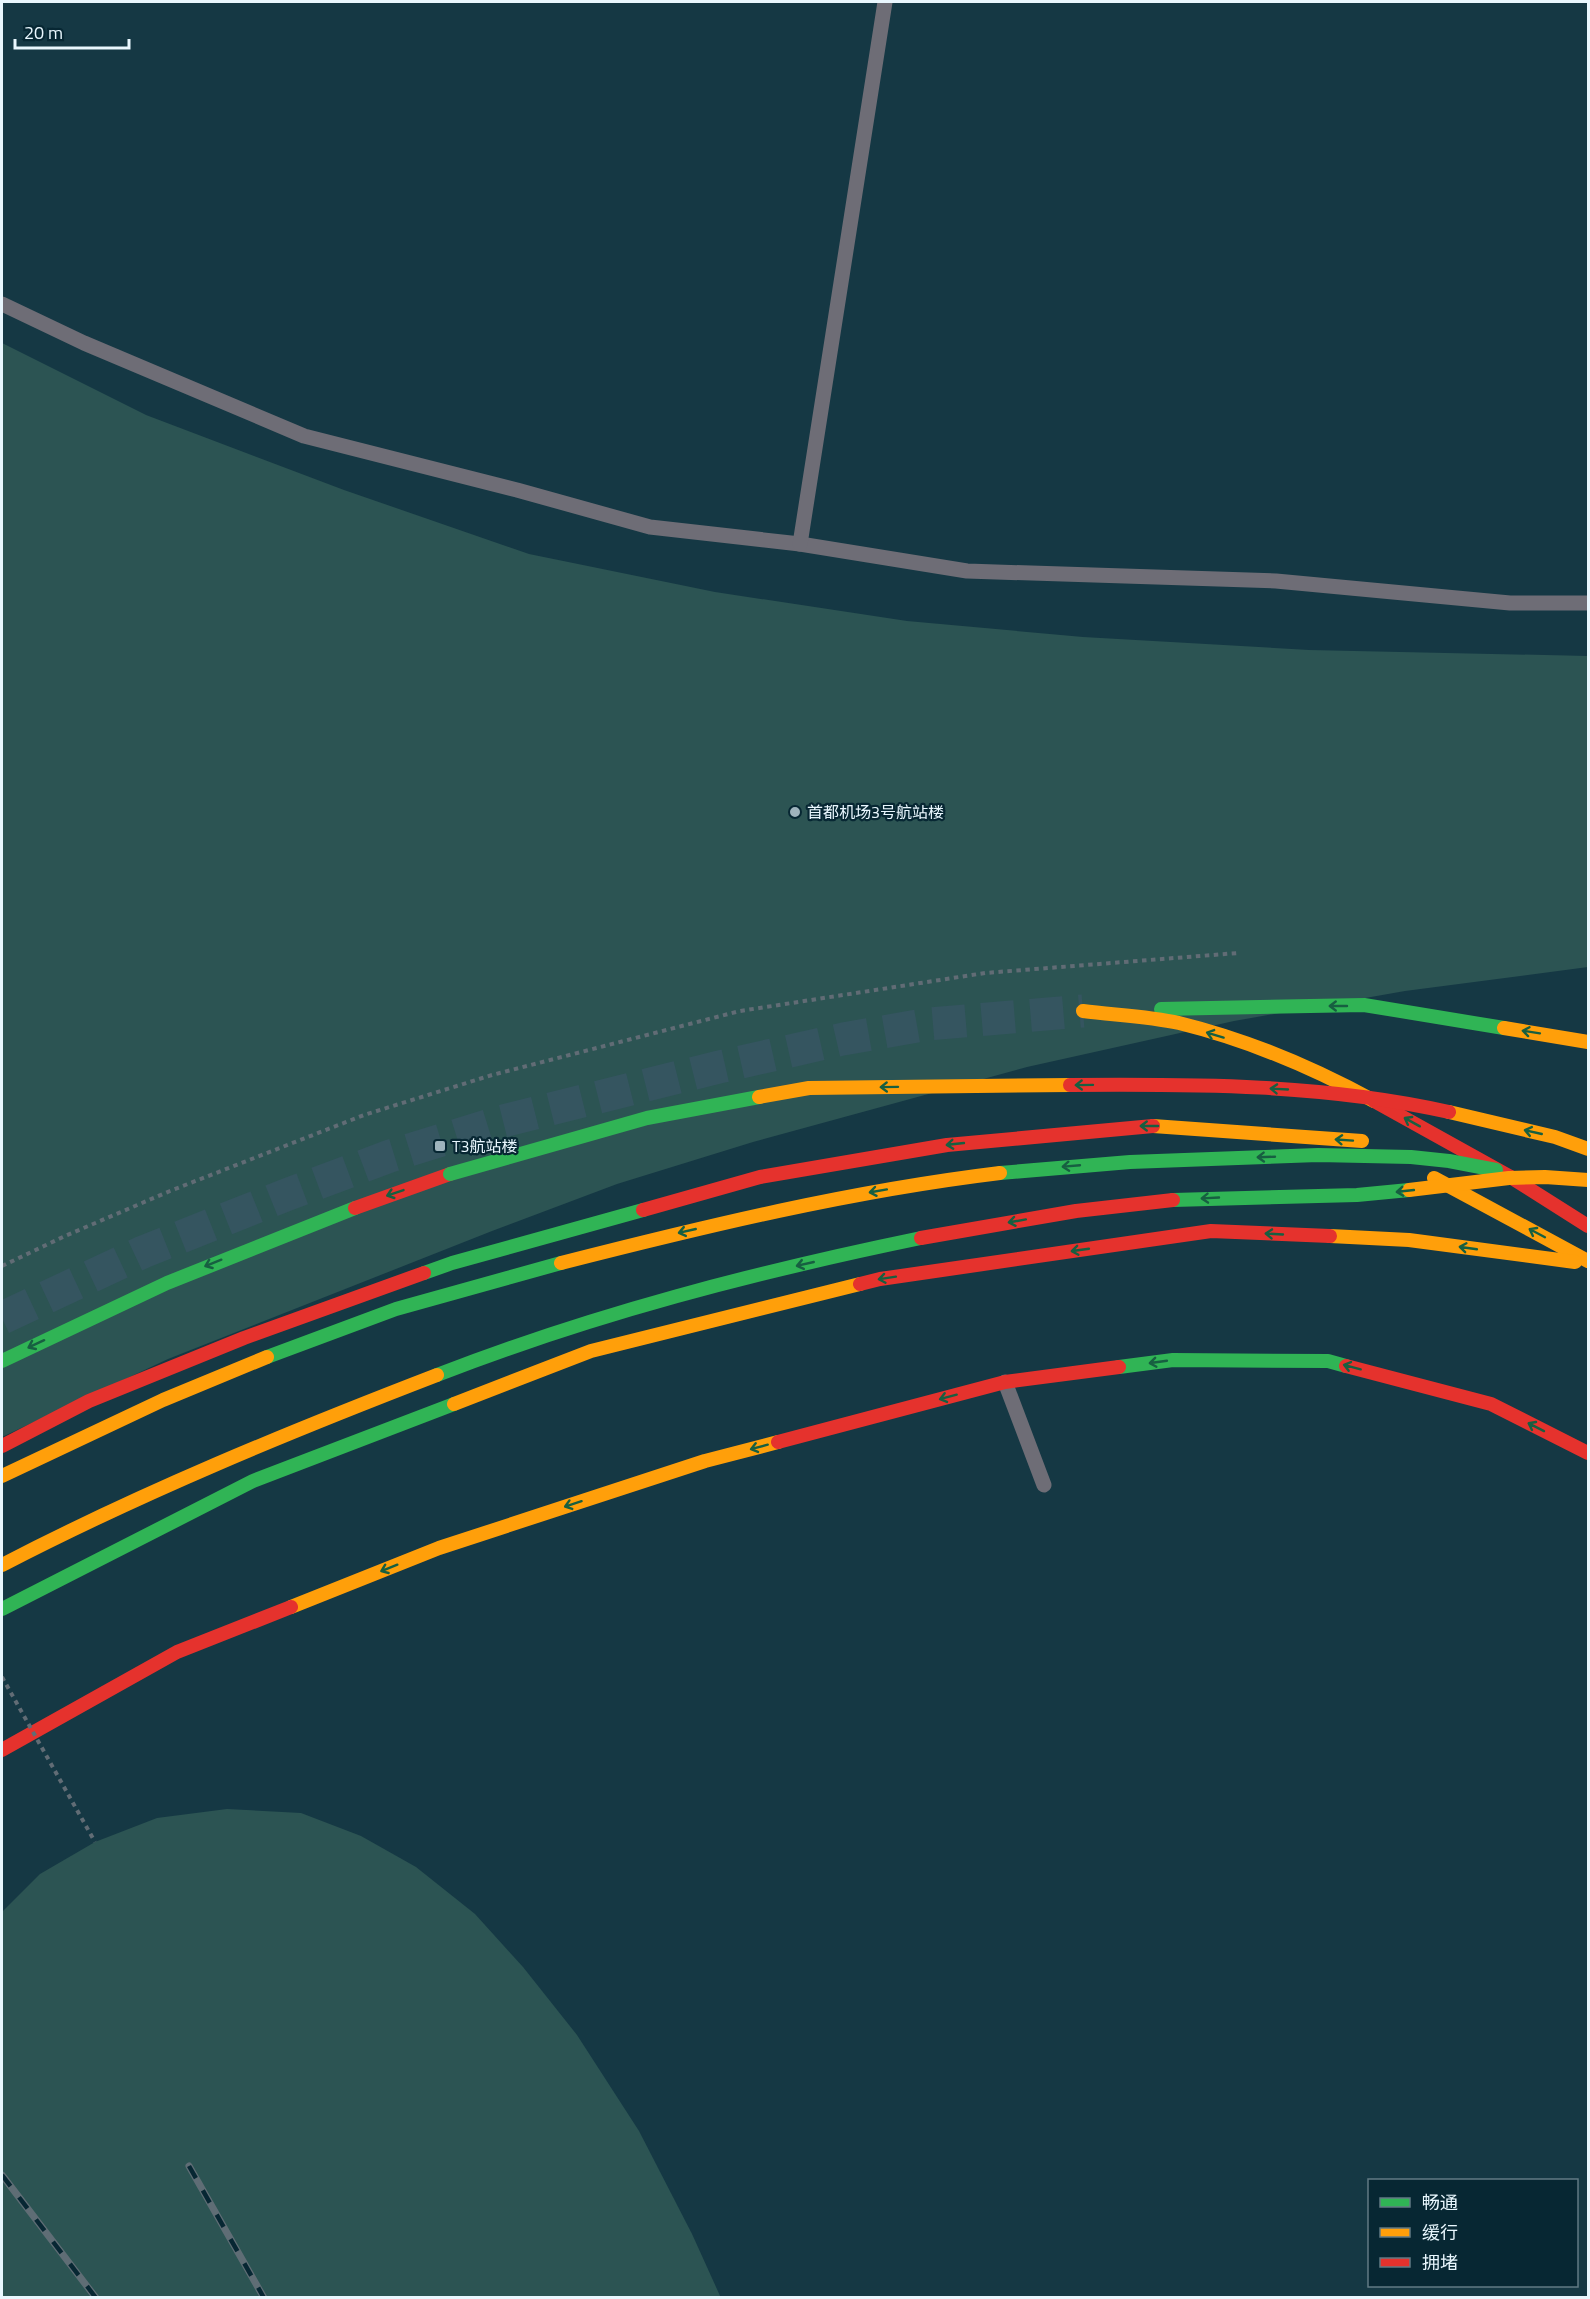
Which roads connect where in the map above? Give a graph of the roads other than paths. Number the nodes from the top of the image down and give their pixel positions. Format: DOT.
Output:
graph roads {
  1 [pos="885,2"];
  2 [pos="2,304"];
  3 [pos="800,544"];
  4 [pos="1588,603"];
  5 [pos="1588,1042"];
  6 [pos="1588,1149"];
  7 [pos="1533,1177"];
  8 [pos="1588,1180"];
  9 [pos="1588,1226"];
  10 [pos="1588,1262"];
  11 [pos="2,1361"];
  12 [pos="1005,1382"];
  13 [pos="2,1446"];
  14 [pos="1588,1453"];
  15 [pos="2,1476"];
  16 [pos="1044,1485"];
  17 [pos="2,1565"];
  18 [pos="2,1609"];
  19 [pos="2,1750"];
  1 -- 3 [label="lane"];
  2 -- 3 [label="lane"];
  3 -- 4 [label="lane"];
  5 -- 9 [label="street"];
  6 -- 11 [label="street, one-way, bridge"];
  7 -- 8 [label="street, bridge"];
  7 -- 15 [label="street, one-way, bridge"];
  7 -- 17 [label="street, one-way, bridge"];
  10 -- 13 [label="street, one-way"];
  10 -- 18 [label="street, one-way"];
  14 -- 12 [label="street, one-way"];
  12 -- 16 [label="lane"];
  12 -- 19 [label="street, one-way"];
}
